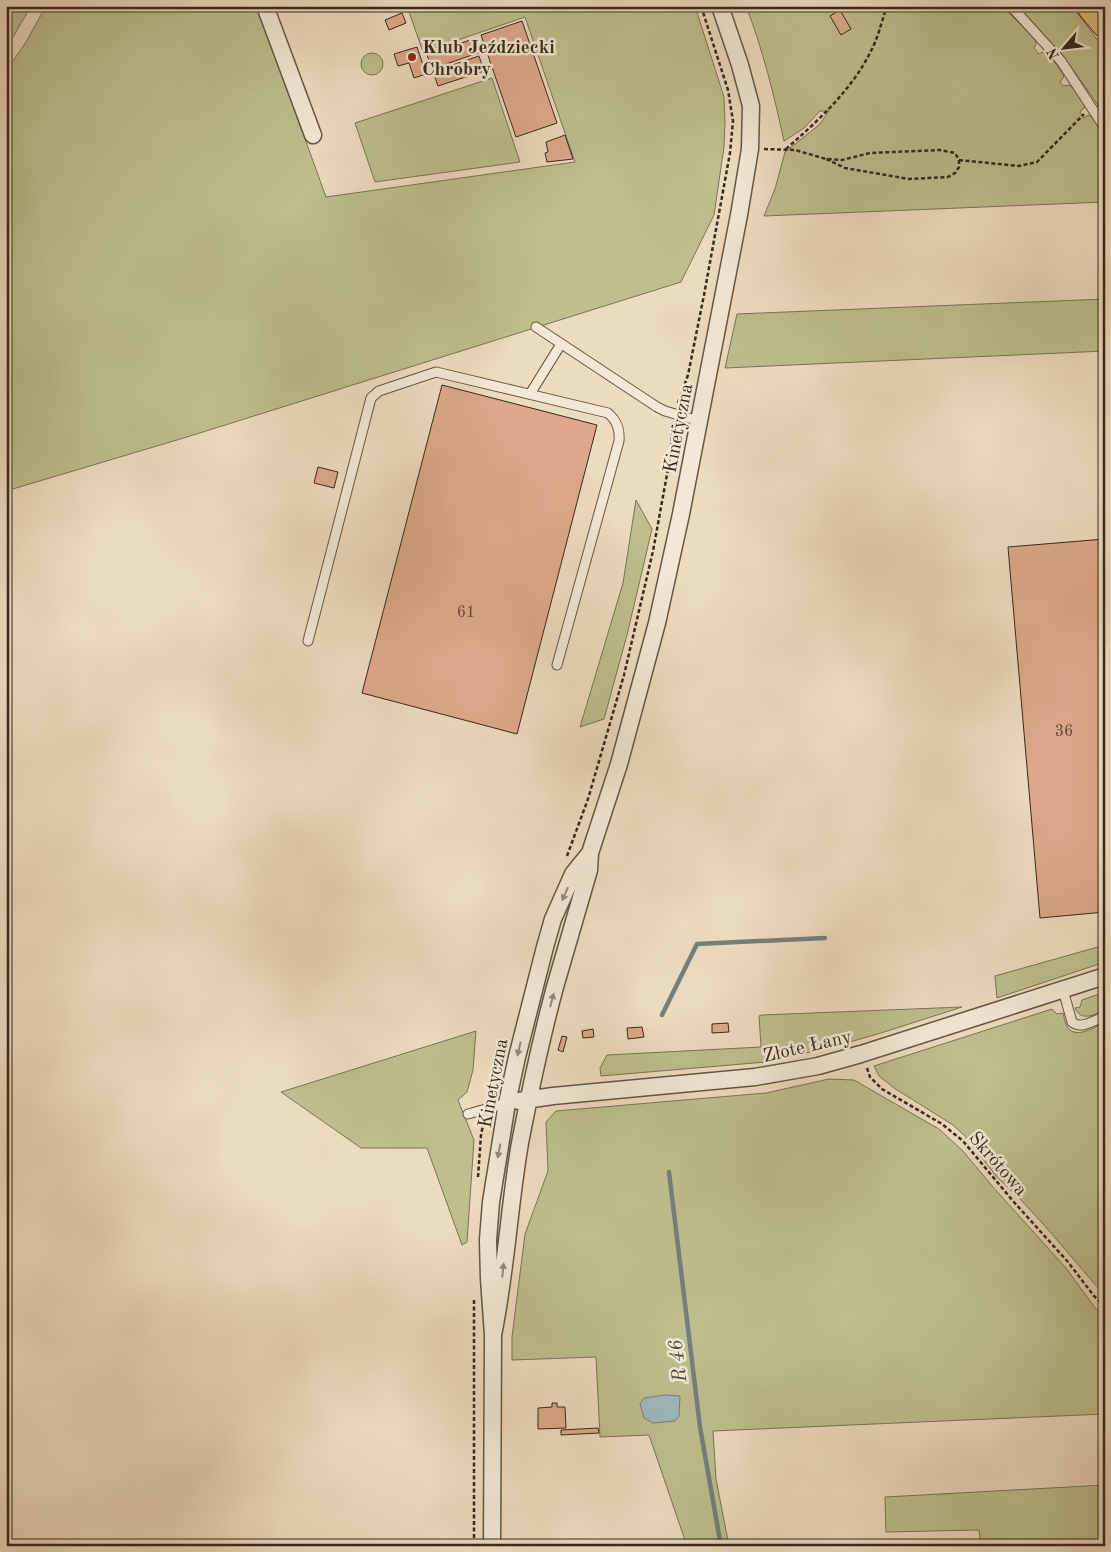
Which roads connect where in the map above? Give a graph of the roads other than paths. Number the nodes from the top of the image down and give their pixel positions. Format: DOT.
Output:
graph roads {
  1 [pos="264,6"];
  2 [pos="720,6"];
  3 [pos="1011,6"];
  4 [pos="1091,6"];
  5 [pos="1105,23"];
  6 [pos="1105,128"];
  7 [pos="313,135"];
  8 [pos="536,327"];
  9 [pos="561,344"];
  10 [pos="530,394"];
  11 [pos="698,421"];
  12 [pos="308,641"];
  13 [pos="557,665"];
  14 [pos="590,853"];
  15 [pos="1105,976"];
  16 [pos="1063,990"];
  17 [pos="1105,1016"];
  18 [pos="530,1099"];
  19 [pos="507,1103"];
  20 [pos="468,1114"];
  21 [pos="493,1335"];
  22 [pos="492,1546"];
  1 -- 7 [label="street"];
  2 -- 11 [label="street, Kinetyczna"];
  3 -- 6 [label="lane"];
  4 -- 5 [label="highway"];
  8 -- 9 [label="lane"];
  9 -- 10 [label="lane"];
  9 -- 11 [label="lane"];
  10 -- 12 [label="lane"];
  10 -- 13 [label="lane"];
  11 -- 14 [label="street, Kinetyczna"];
  18 -- 14 [label="street, Kinetyczna, one-way"];
  14 -- 19 [label="street, Kinetyczna, one-way"];
  15 -- 16 [label="street, Złote Łany"];
  16 -- 17 [label="lane"];
  16 -- 18 [label="street, Złote Łany"];
  18 -- 19 [label="street, Złote Łany"];
  21 -- 18 [label="street, Kinetyczna, one-way"];
  19 -- 20 [label="lane"];
  19 -- 21 [label="street, Kinetyczna, one-way"];
  21 -- 22 [label="street, Kinetyczna"];
}
